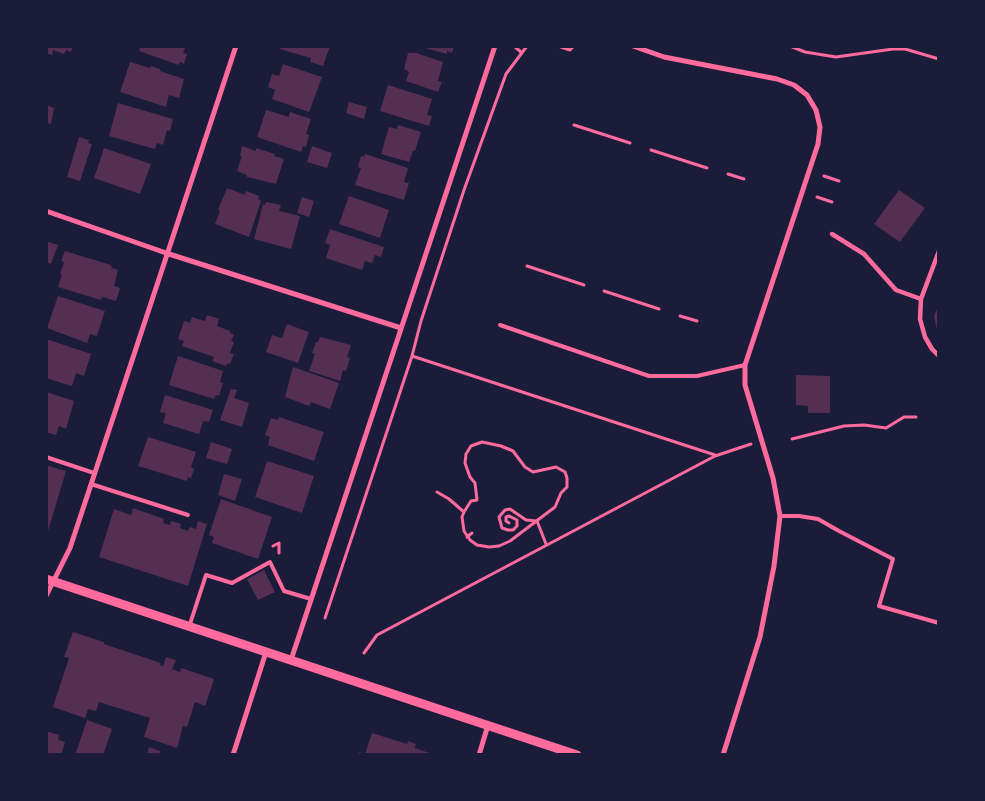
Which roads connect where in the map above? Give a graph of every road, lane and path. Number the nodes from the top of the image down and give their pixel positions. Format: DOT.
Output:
graph roads {
  1 [pos="236,46"];
  2 [pos="495,46"];
  3 [pos="514,46"];
  4 [pos="527,46"];
  5 [pos="558,46"];
  6 [pos="633,46"];
  7 [pos="790,46"];
  8 [pos="573,48"];
  9 [pos="522,53"];
  10 [pos="939,59"];
  11 [pos="574,125"];
  12 [pos="630,143"];
  13 [pos="651,150"];
  14 [pos="707,168"];
  15 [pos="728,174"];
  16 [pos="824,176"];
  17 [pos="744,179"];
  18 [pos="839,181"];
  19 [pos="817,197"];
  20 [pos="832,202"];
  21 [pos="46,211"];
  22 [pos="832,234"];
  23 [pos="939,251"];
  24 [pos="168,254"];
  25 [pos="527,266"];
  26 [pos="584,285"];
  27 [pos="604,291"];
  28 [pos="920,300"];
  29 [pos="659,309"];
  30 [pos="680,316"];
  31 [pos="697,321"];
  32 [pos="500,325"];
  33 [pos="401,328"];
  34 [pos="412,356"];
  35 [pos="939,356"];
  36 [pos="745,365"];
  37 [pos="916,417"];
  38 [pos="792,438"];
  39 [pos="752,444"];
  40 [pos="715,456"];
  41 [pos="46,457"];
  42 [pos="94,473"];
  43 [pos="91,484"];
  44 [pos="437,492"];
  45 [pos="464,512"];
  46 [pos="188,515"];
  47 [pos="780,516"];
  48 [pos="537,521"];
  49 [pos="509,523"];
  50 [pos="472,534"];
  51 [pos="468,536"];
  52 [pos="546,544"];
  53 [pos="273,546"];
  54 [pos="279,556"];
  55 [pos="49,580"];
  56 [pos="46,596"];
  57 [pos="311,600"];
  58 [pos="325,618"];
  59 [pos="939,623"];
  60 [pos="189,627"];
  61 [pos="266,652"];
  62 [pos="364,653"];
  63 [pos="291,660"];
  64 [pos="488,725"];
  65 [pos="233,755"];
  66 [pos="478,755"];
  67 [pos="577,755"];
  68 [pos="723,755"];
  1 -- 24 [label="street"];
  2 -- 33 [label="street"];
  3 -- 9 [label="path"];
  4 -- 9 [label="path"];
  5 -- 8 [label="path"];
  6 -- 36 [label="street"];
  7 -- 10 [label="path"];
  9 -- 34 [label="path"];
  11 -- 12 [label="path"];
  13 -- 14 [label="path"];
  15 -- 17 [label="path"];
  16 -- 18 [label="path"];
  19 -- 20 [label="path"];
  21 -- 24 [label="street"];
  22 -- 28 [label="street"];
  23 -- 28 [label="street"];
  24 -- 33 [label="street"];
  24 -- 42 [label="street"];
  25 -- 26 [label="path"];
  27 -- 29 [label="path"];
  28 -- 35 [label="street"];
  30 -- 31 [label="path"];
  32 -- 36 [label="lane"];
  33 -- 57 [label="street"];
  34 -- 40 [label="path"];
  34 -- 58 [label="path"];
  36 -- 47 [label="street"];
  37 -- 38 [label="path"];
  39 -- 40 [label="path"];
  40 -- 52 [label="path"];
  41 -- 42 [label="lane"];
  42 -- 43 [label="street"];
  43 -- 46 [label="lane"];
  43 -- 55 [label="street"];
  44 -- 45 [label="path"];
  45 -- 48 [label="path"];
  45 -- 51 [label="path"];
  47 -- 59 [label="lane"];
  47 -- 68 [label="street"];
  48 -- 49 [label="path"];
  48 -- 51 [label="path"];
  48 -- 52 [label="path"];
  50 -- 51 [label="path"];
  52 -- 62 [label="path"];
  53 -- 54 [label="path"];
  55 -- 56 [label="street"];
  55 -- 60 [label="street"];
  57 -- 60 [label="lane"];
  57 -- 63 [label="street"];
  60 -- 61 [label="street"];
  61 -- 63 [label="street"];
  61 -- 65 [label="street"];
  63 -- 64 [label="street"];
  64 -- 66 [label="street"];
  64 -- 67 [label="street"];
}
